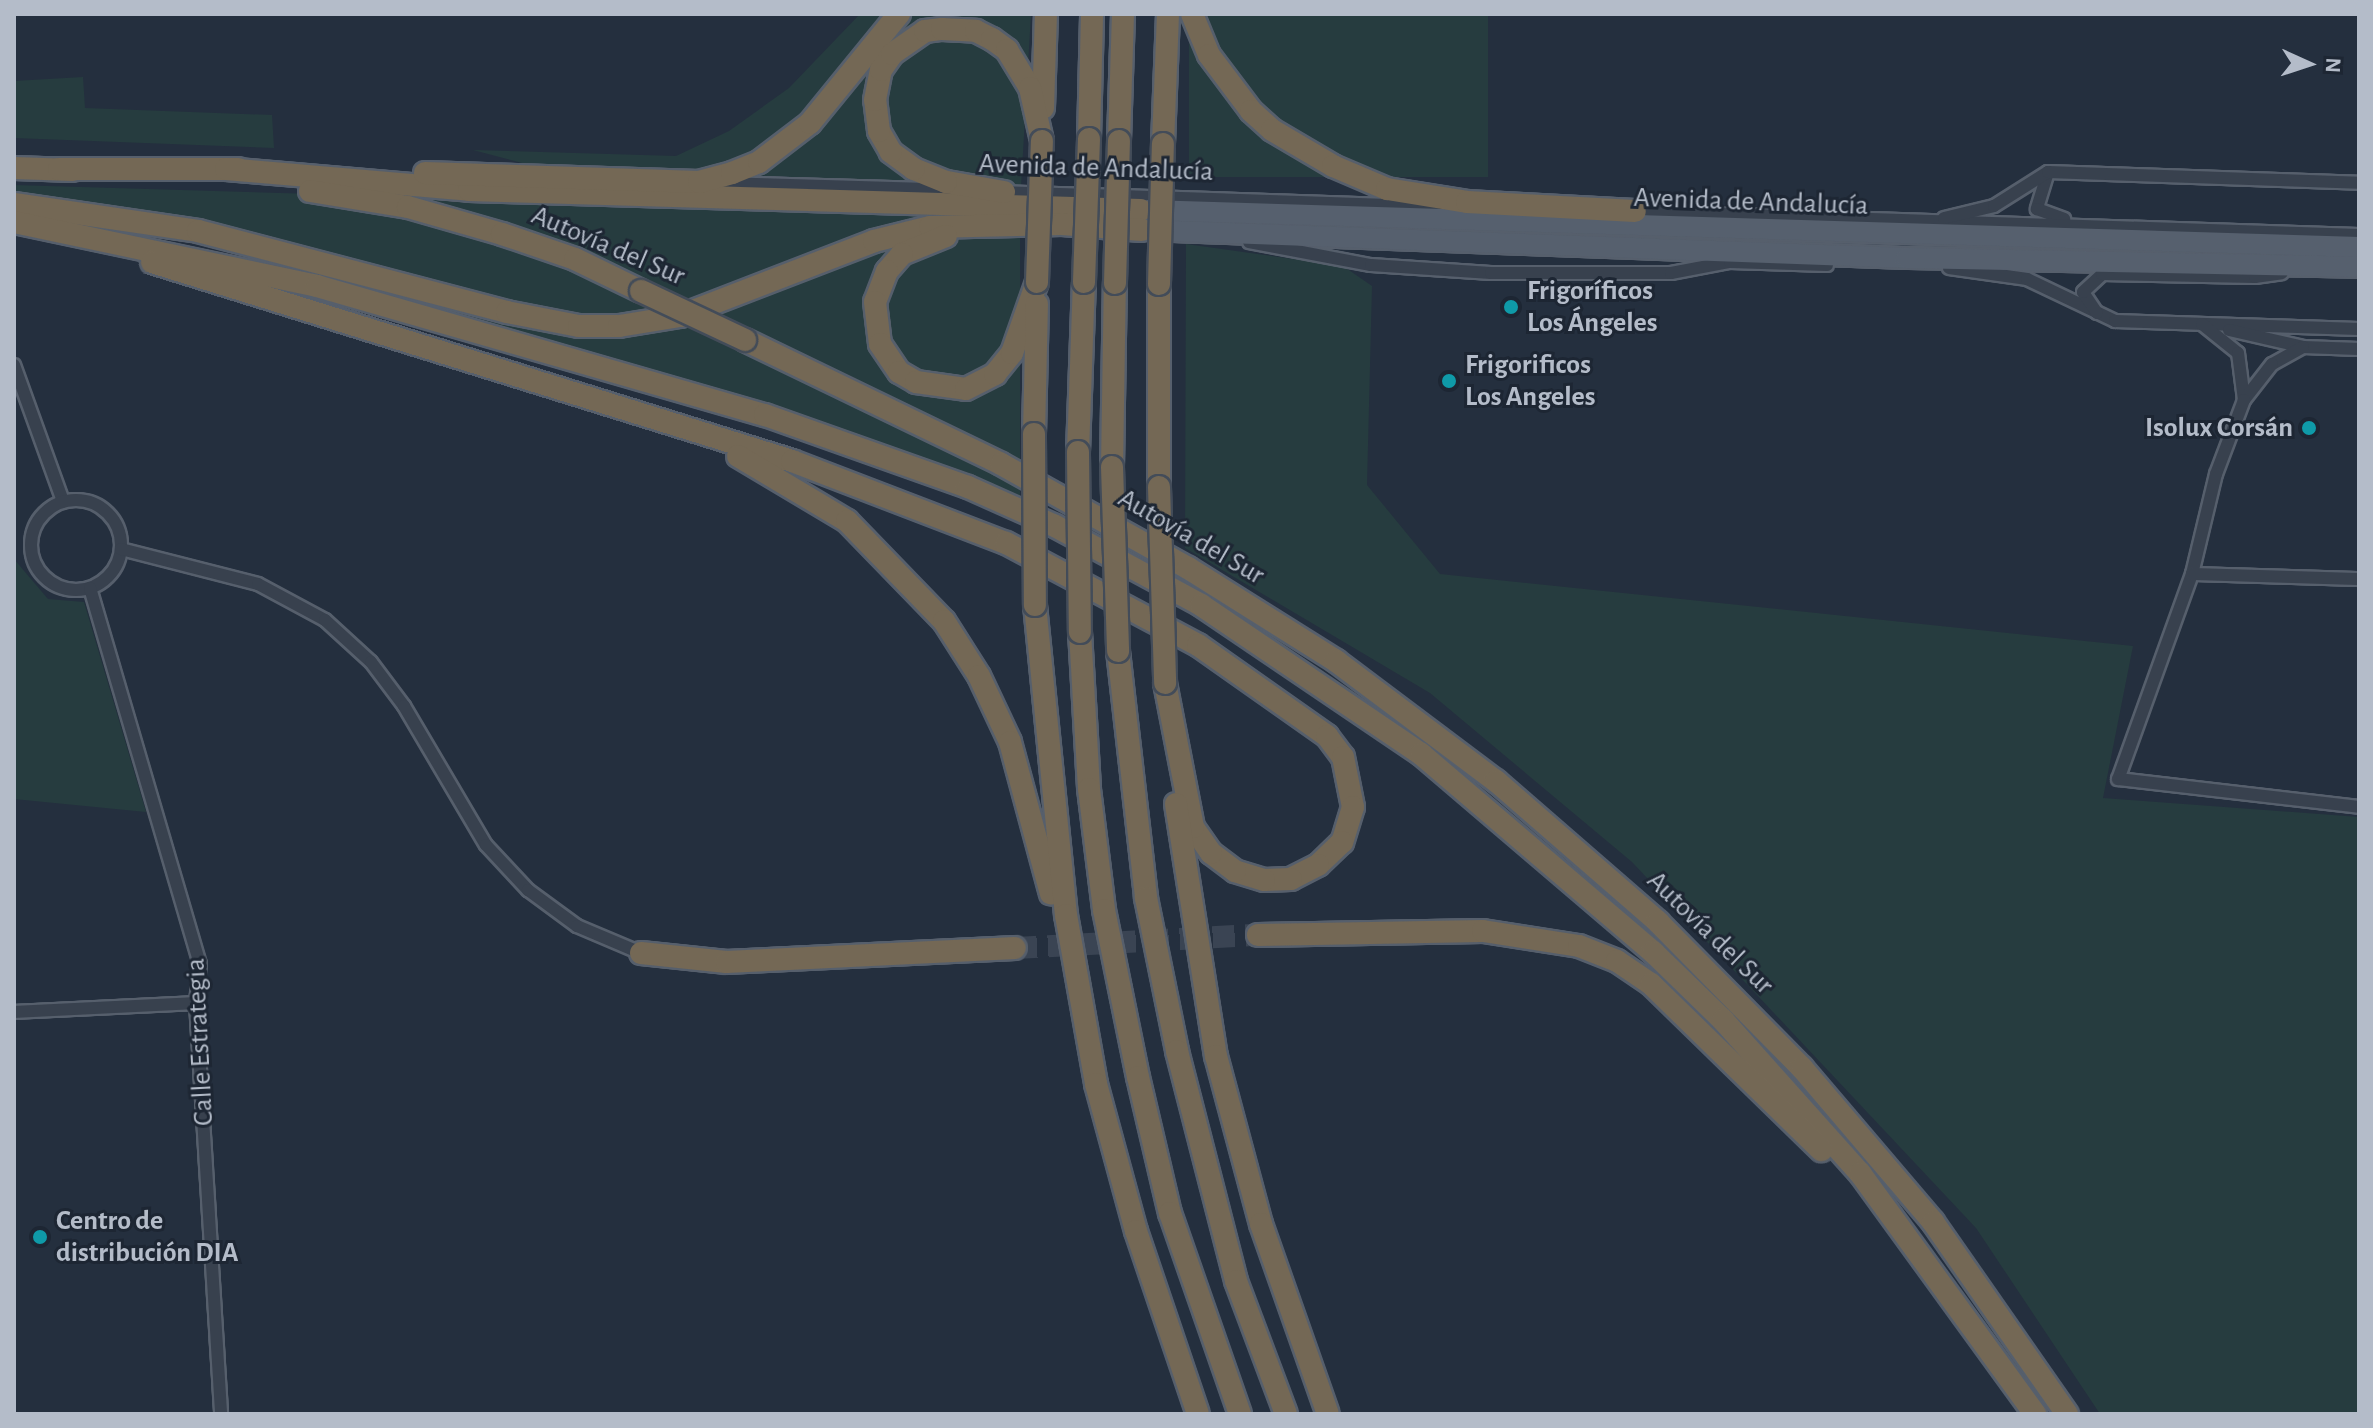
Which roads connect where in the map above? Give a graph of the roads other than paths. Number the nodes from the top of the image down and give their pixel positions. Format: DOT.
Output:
graph roads {
  1 [pos="899,14"];
  2 [pos="1046,14"];
  3 [pos="1092,14"];
  4 [pos="1123,14"];
  5 [pos="1168,14"];
  6 [pos="1192,14"];
  7 [pos="1042,141"];
  8 [pos="14,168"];
  9 [pos="59,169"];
  10 [pos="226,169"];
  11 [pos="2048,172"];
  12 [pos="699,182"];
  13 [pos="2359,183"];
  14 [pos="1004,192"];
  15 [pos="14,204"];
  16 [pos="1635,211"];
  17 [pos="1142,220"];
  18 [pos="14,222"];
  19 [pos="1930,222"];
  20 [pos="2126,227"];
  21 [pos="1199,232"];
  22 [pos="14,233"];
  23 [pos="2359,235"];
  24 [pos="2359,247"];
  25 [pos="1789,254"];
  26 [pos="1906,258"];
  27 [pos="1730,262"];
  28 [pos="2320,266"];
  29 [pos="2359,267"];
  30 [pos="1960,269"];
  31 [pos="1037,282"];
  32 [pos="2099,316"];
  33 [pos="2202,324"];
  34 [pos="2359,329"];
  35 [pos="2303,347"];
  36 [pos="2359,349"];
  37 [pos="14,365"];
  38 [pos="2244,400"];
  39 [pos="653,418"];
  40 [pos="63,501"];
  41 [pos="14,541"];
  42 [pos="30,541"];
  43 [pos="121,549"];
  44 [pos="2192,574"];
  45 [pos="2359,579"];
  46 [pos="90,588"];
  47 [pos="1165,683"];
  48 [pos="2359,807"];
  49 [pos="1258,935"];
  50 [pos="1015,948"];
  51 [pos="641,953"];
  52 [pos="1074,965"];
  53 [pos="196,1003"];
  54 [pos="14,1012"];
  55 [pos="1931,1268"];
  56 [pos="221,1414"];
  57 [pos="1198,1414"];
  58 [pos="1240,1414"];
  59 [pos="1286,1414"];
  60 [pos="1328,1414"];
  61 [pos="2035,1414"];
  62 [pos="2067,1414"];
  1 -- 12 [label="highway"];
  2 -- 7 [label="highway"];
  3 -- 58 [label="highway, bridge"];
  4 -- 59 [label="highway, bridge"];
  5 -- 47 [label="highway, bridge"];
  6 -- 16 [label="highway"];
  7 -- 14 [label="highway"];
  7 -- 31 [label="highway, bridge"];
  8 -- 9 [label="highway, Autovía del Sur"];
  9 -- 10 [label="highway"];
  9 -- 62 [label="highway, Autovía del Sur, bridge"];
  10 -- 12 [label="highway"];
  10 -- 17 [label="highway"];
  11 -- 13 [label="street"];
  11 -- 19 [label="street"];
  11 -- 20 [label="street"];
  12 -- 14 [label="street, Avenida de Andalucía"];
  14 -- 16 [label="street, Avenida de Andalucía"];
  15 -- 17 [label="highway"];
  16 -- 19 [label="street, Avenida de Andalucía"];
  17 -- 21 [label="main road, Avenida de Andalucía"];
  17 -- 24 [label="main road, Avenida de Andalucía"];
  17 -- 31 [label="highway"];
  18 -- 55 [label="highway, Autovía del Sur"];
  19 -- 20 [label="street, Avenida de Andalucía"];
  20 -- 23 [label="street"];
  21 -- 25 [label="main road, Avenida de Andalucía"];
  21 -- 27 [label="street"];
  22 -- 39 [label="highway"];
  25 -- 26 [label="main road, Avenida de Andalucía"];
  25 -- 27 [label="street"];
  26 -- 28 [label="main road, Avenida de Andalucía"];
  26 -- 30 [label="street"];
  27 -- 30 [label="street"];
  28 -- 29 [label="main road, Avenida de Andalucía"];
  28 -- 32 [label="street"];
  30 -- 32 [label="street"];
  31 -- 52 [label="highway, bridge"];
  32 -- 33 [label="street"];
  33 -- 34 [label="street"];
  33 -- 35 [label="street"];
  33 -- 38 [label="street"];
  35 -- 36 [label="street"];
  35 -- 38 [label="street"];
  37 -- 40 [label="street"];
  38 -- 44 [label="street"];
  39 -- 47 [label="highway"];
  39 -- 52 [label="highway"];
  40 -- 42 [label="street"];
  40 -- 43 [label="street"];
  41 -- 42 [label="street"];
  42 -- 46 [label="street"];
  43 -- 46 [label="street"];
  43 -- 51 [label="street"];
  44 -- 45 [label="street"];
  44 -- 48 [label="street"];
  46 -- 53 [label="street, Calle Estrategia"];
  47 -- 60 [label="highway"];
  49 -- 55 [label="highway"];
  50 -- 51 [label="highway"];
  52 -- 57 [label="highway"];
  53 -- 54 [label="street"];
  53 -- 56 [label="street, Calle Estrategia"];
  55 -- 61 [label="highway, Autovía del Sur"];
}
